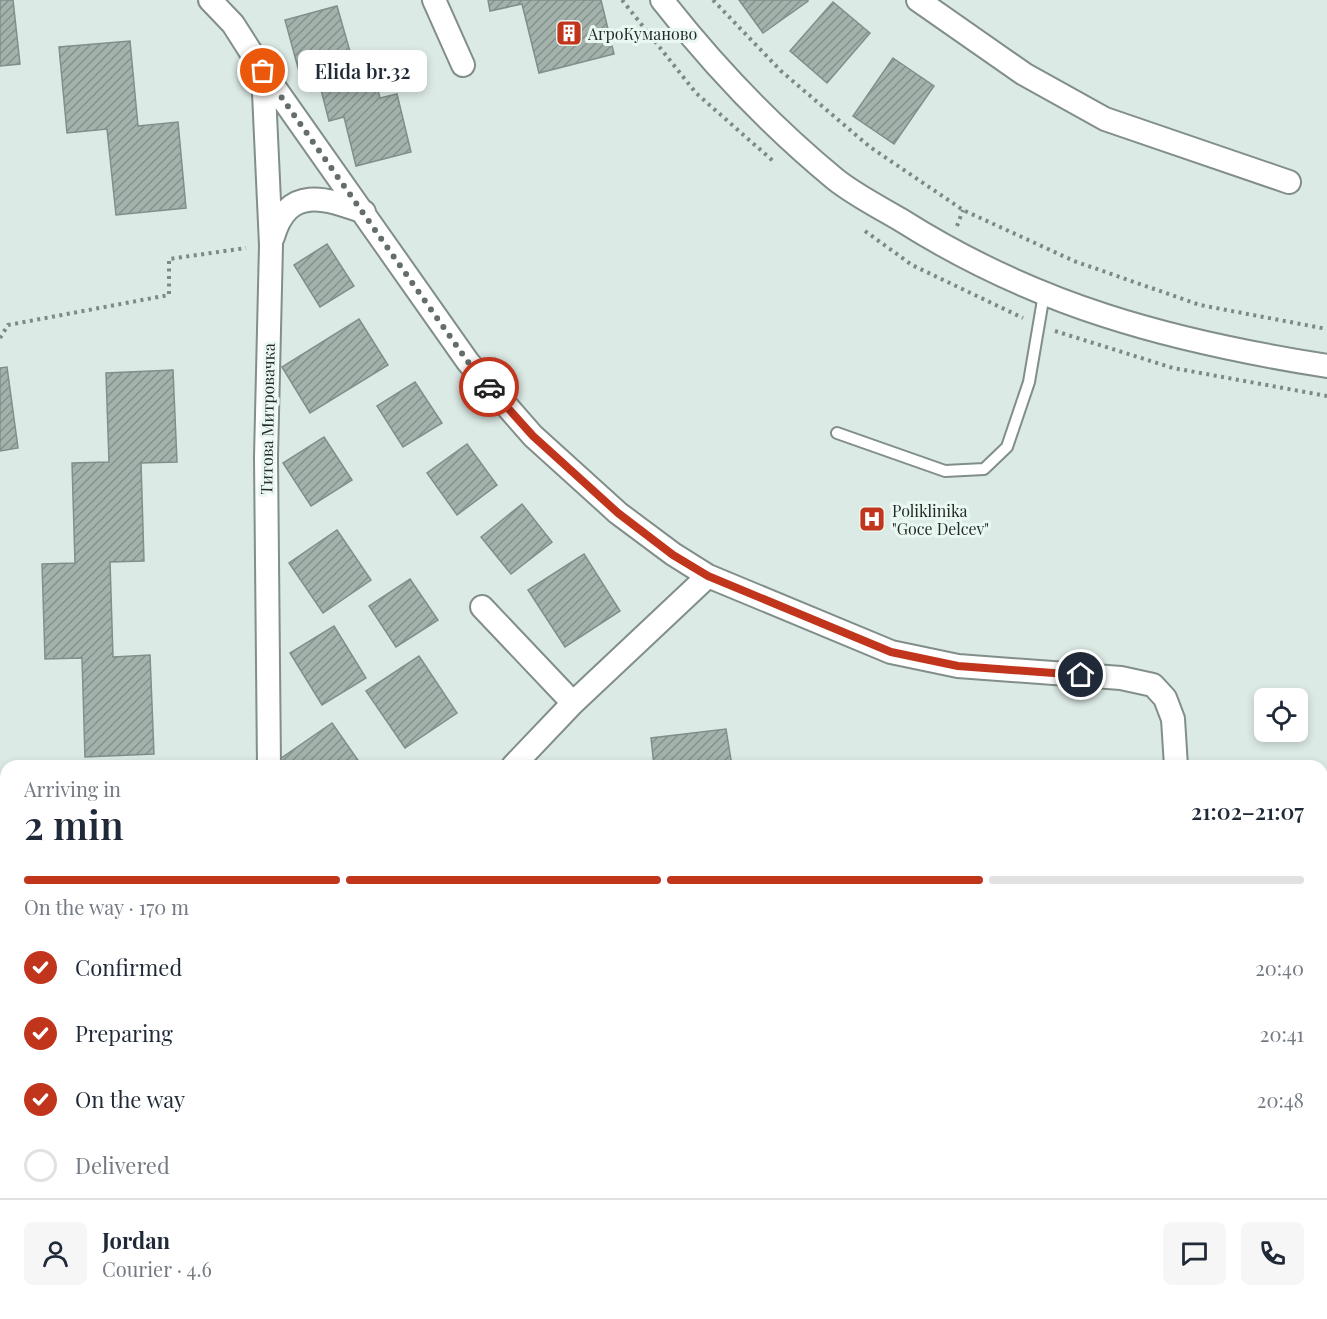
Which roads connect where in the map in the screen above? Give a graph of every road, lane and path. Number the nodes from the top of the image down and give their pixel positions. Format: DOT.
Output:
graph roads {
  1 [pos="210,0"];
  2 [pos="434,0"];
  3 [pos="662,0"];
  4 [pos="713,0"];
  5 [pos="918,0"];
  6 [pos="463,65"];
  7 [pos="263,71"];
  8 [pos="1289,182"];
  9 [pos="364,212"];
  10 [pos="271,245"];
  11 [pos="1044,294"];
  12 [pos="1327,329"];
  13 [pos="0,338"];
  14 [pos="1327,366"];
  15 [pos="837,433"];
  16 [pos="708,576"];
  17 [pos="482,607"];
  18 [pos="573,703"];
  19 [pos="269,760"];
  20 [pos="519,760"];
  21 [pos="1176,760"];
  1 -- 7 [label="street"];
  2 -- 6 [label="street"];
  3 -- 11 [label="street"];
  4 -- 12 [label="path"];
  5 -- 8 [label="street"];
  7 -- 9 [label="street"];
  7 -- 10 [label="street, Титова Митровачка"];
  9 -- 10 [label="street"];
  9 -- 16 [label="street"];
  10 -- 13 [label="path"];
  10 -- 19 [label="street, Титова Митровачка"];
  11 -- 14 [label="street"];
  11 -- 15 [label="lane"];
  16 -- 18 [label="street"];
  16 -- 21 [label="street"];
  17 -- 18 [label="street"];
  18 -- 20 [label="street"];
}
